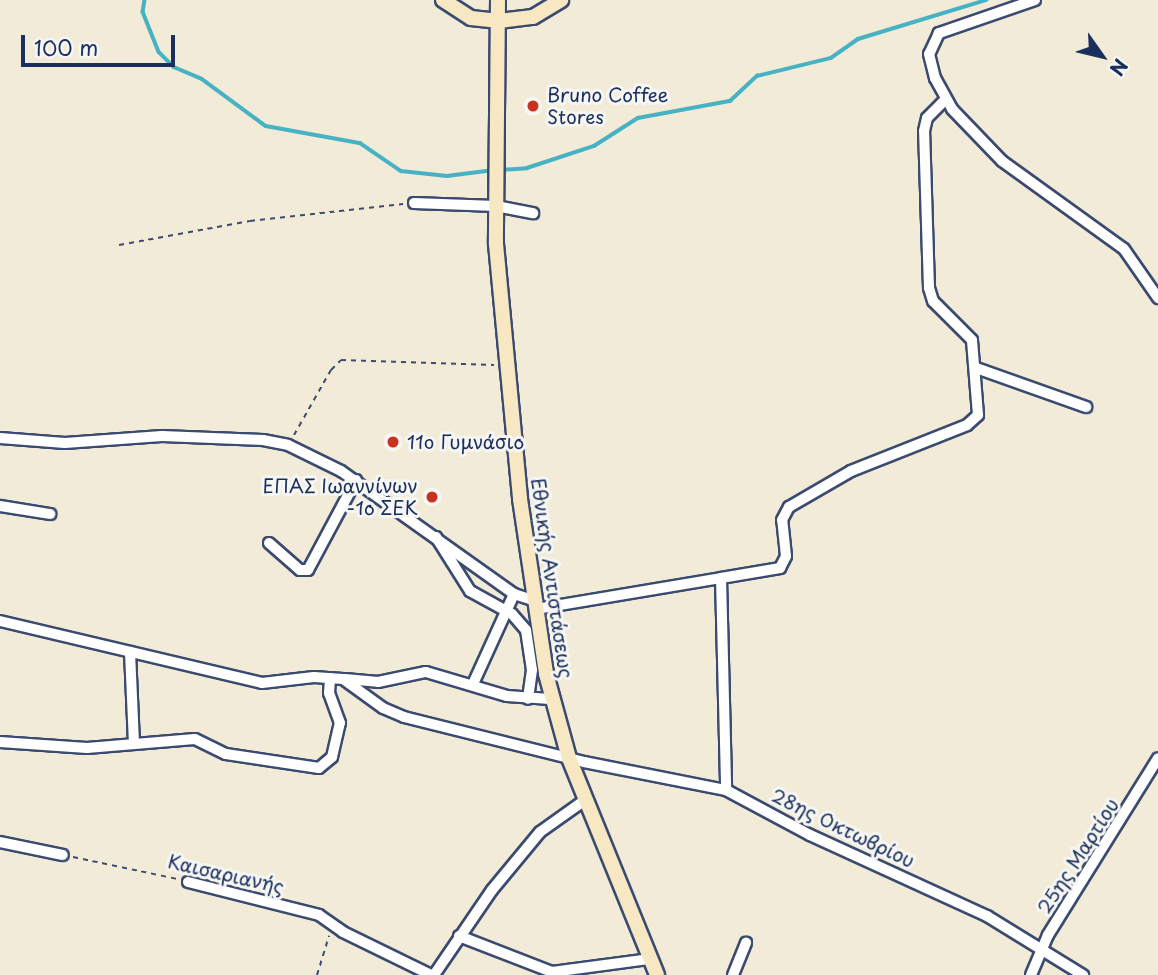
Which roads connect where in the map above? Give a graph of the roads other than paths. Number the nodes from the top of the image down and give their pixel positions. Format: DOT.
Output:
graph roads {
  1 [pos="443,0"];
  2 [pos="498,0"];
  3 [pos="561,0"];
  4 [pos="1035,0"];
  5 [pos="499,20"];
  6 [pos="945,100"];
  7 [pos="414,203"];
  8 [pos="496,205"];
  9 [pos="533,214"];
  10 [pos="1158,298"];
  11 [pos="976,368"];
  12 [pos="1086,407"];
  13 [pos="0,438"];
  14 [pos="356,480"];
  15 [pos="0,506"];
  16 [pos="50,514"];
  17 [pos="436,536"];
  18 [pos="269,543"];
  19 [pos="721,578"];
  20 [pos="514,593"];
  21 [pos="536,605"];
  22 [pos="506,611"];
  23 [pos="0,621"];
  24 [pos="131,652"];
  25 [pos="330,678"];
  26 [pos="343,679"];
  27 [pos="473,684"];
  28 [pos="528,699"];
  29 [pos="550,699"];
  30 [pos="0,743"];
  31 [pos="134,743"];
  32 [pos="569,758"];
  33 [pos="1158,758"];
  34 [pos="726,789"];
  35 [pos="585,800"];
  36 [pos="0,842"];
  37 [pos="63,855"];
  38 [pos="188,882"];
  39 [pos="459,936"];
  40 [pos="746,943"];
  41 [pos="1040,951"];
  42 [pos="650,959"];
  43 [pos="597,972"];
  44 [pos="433,975"];
  45 [pos="657,975"];
  46 [pos="733,975"];
  47 [pos="1031,975"];
  48 [pos="1083,975"];
  1 -- 5 [label="street"];
  2 -- 5 [label="street, Εθνικής Αντιστάσεως"];
  3 -- 5 [label="street"];
  4 -- 6 [label="street"];
  5 -- 8 [label="street, Εθνικής Αντιστάσεως"];
  6 -- 10 [label="street"];
  6 -- 11 [label="street"];
  7 -- 8 [label="street"];
  8 -- 9 [label="street"];
  8 -- 21 [label="street, Εθνικής Αντιστάσεως"];
  11 -- 12 [label="street"];
  11 -- 19 [label="street"];
  13 -- 14 [label="street"];
  14 -- 17 [label="street"];
  14 -- 18 [label="street"];
  15 -- 16 [label="street"];
  17 -- 20 [label="street"];
  17 -- 22 [label="street"];
  19 -- 21 [label="street"];
  19 -- 34 [label="street"];
  20 -- 21 [label="street"];
  20 -- 22 [label="street"];
  21 -- 29 [label="street, Εθνικής Αντιστάσεως"];
  22 -- 27 [label="street"];
  22 -- 28 [label="street"];
  23 -- 24 [label="street"];
  24 -- 25 [label="street"];
  24 -- 31 [label="street"];
  25 -- 26 [label="street"];
  25 -- 31 [label="street"];
  26 -- 27 [label="street"];
  26 -- 32 [label="street, 28ης Οκτωβρίου"];
  27 -- 28 [label="street"];
  28 -- 29 [label="street"];
  29 -- 32 [label="street, Εθνικής Αντιστάσεως"];
  30 -- 31 [label="street"];
  32 -- 34 [label="street, 28ης Οκτωβρίου"];
  32 -- 35 [label="street, Εθνικής Αντιστάσεως"];
  33 -- 41 [label="street, 25ης Μαρτίου"];
  34 -- 41 [label="street, 28ης Οκτωβρίου"];
  35 -- 39 [label="street"];
  35 -- 42 [label="street, Εθνικής Αντιστάσεως"];
  36 -- 37 [label="street"];
  38 -- 44 [label="street, Καισαριανής"];
  39 -- 43 [label="street"];
  39 -- 44 [label="street"];
  40 -- 46 [label="street"];
  41 -- 47 [label="street, 25ης Μαρτίου"];
  41 -- 48 [label="street, 28ης Οκτωβρίου"];
  42 -- 43 [label="street"];
  42 -- 45 [label="street, Εθνικής Αντιστάσεως"];
}
